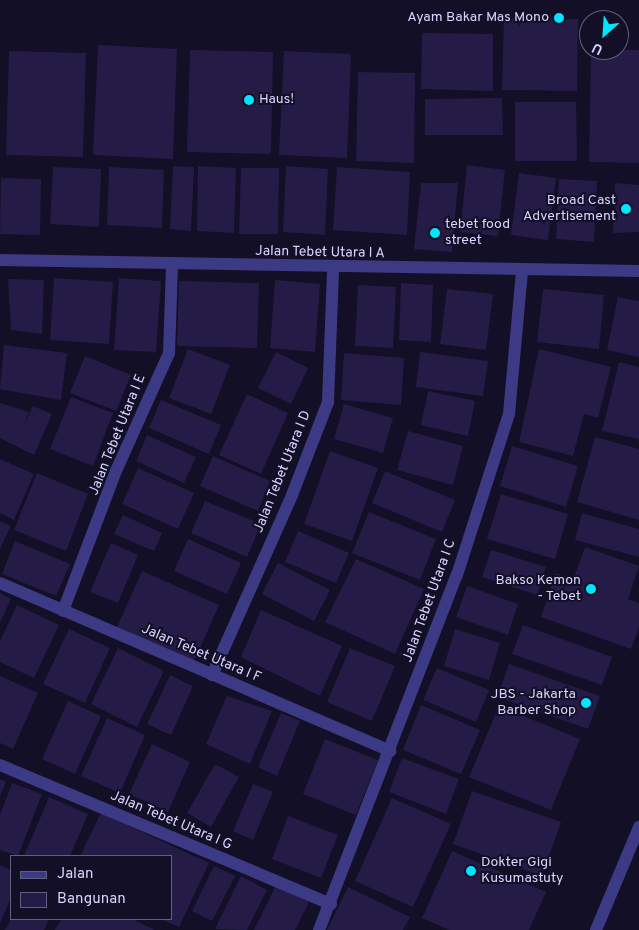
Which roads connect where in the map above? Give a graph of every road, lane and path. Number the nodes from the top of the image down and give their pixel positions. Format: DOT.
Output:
graph roads {
  1 [pos="0,260"];
  2 [pos="172,266"];
  3 [pos="334,269"];
  4 [pos="522,271"];
  5 [pos="639,271"];
  6 [pos="0,582"];
  7 [pos="63,611"];
  8 [pos="212,675"];
  9 [pos="390,751"];
  10 [pos="0,765"];
  11 [pos="639,827"];
  12 [pos="331,904"];
  13 [pos="319,930"];
  14 [pos="596,930"];
  1 -- 2 [label="street, Jalan Tebet Utara I A"];
  2 -- 3 [label="street, Jalan Tebet Utara I A"];
  2 -- 7 [label="street, Jalan Tebet Utara I E"];
  3 -- 4 [label="street, Jalan Tebet Utara I A"];
  3 -- 8 [label="street, Jalan Tebet Utara I D"];
  4 -- 5 [label="street, Jalan Tebet Utara I A"];
  4 -- 9 [label="street, Jalan Tebet Utara I C"];
  6 -- 7 [label="street, Jalan Tebet Utara I F"];
  7 -- 8 [label="street, Jalan Tebet Utara I F"];
  8 -- 9 [label="street, Jalan Tebet Utara I F"];
  9 -- 12 [label="street, Jalan Tebet Utara I C"];
  10 -- 12 [label="street, Jalan Tebet Utara I G"];
  11 -- 14 [label="street"];
  12 -- 13 [label="street, Jalan Tebet Utara I C"];
}
